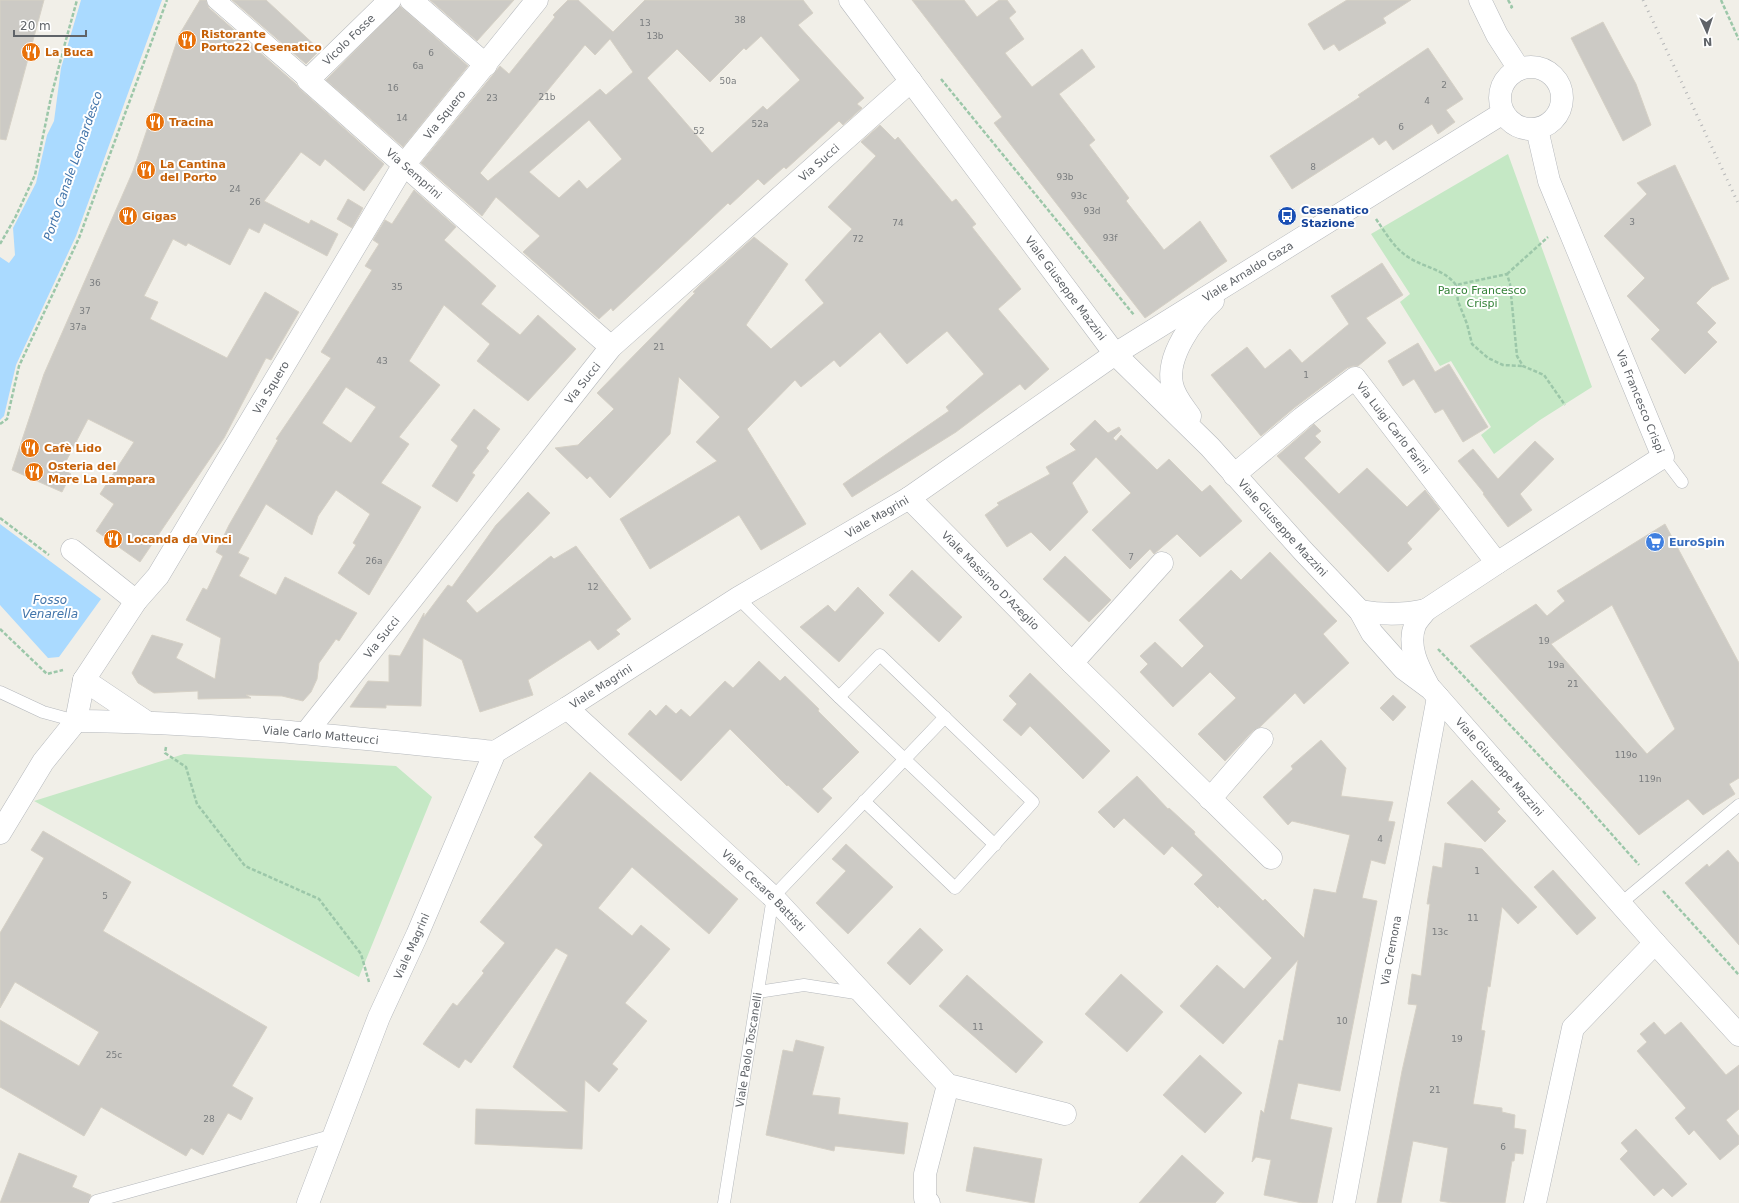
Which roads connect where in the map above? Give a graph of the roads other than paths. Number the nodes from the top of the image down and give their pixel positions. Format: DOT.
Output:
graph roads {
  1 [pos="216,0"];
  2 [pos="390,0"];
  3 [pos="410,0"];
  4 [pos="537,0"];
  5 [pos="850,0"];
  6 [pos="1480,0"];
  7 [pos="486,65"];
  8 [pos="1519,69"];
  9 [pos="308,80"];
  10 [pos="910,81"];
  11 [pos="1503,113"];
  12 [pos="1537,129"];
  13 [pos="404,166"];
  14 [pos="1238,277"];
  15 [pos="611,347"];
  16 [pos="1115,354"];
  17 [pos="1210,447"];
  18 [pos="1663,457"];
  19 [pos="1234,475"];
  20 [pos="1682,482"];
  21 [pos="909,498"];
  22 [pos="72,550"];
  23 [pos="1497,562"];
  24 [pos="1162,563"];
  25 [pos="738,598"];
  26 [pos="136,601"];
  27 [pos="1426,610"];
  28 [pos="1360,611"];
  29 [pos="1072,663"];
  30 [pos="84,680"];
  31 [pos="0,692"];
  32 [pos="1434,693"];
  33 [pos="839,697"];
  34 [pos="567,708"];
  35 [pos="945,717"];
  36 [pos="76,721"];
  37 [pos="145,721"];
  38 [pos="306,733"];
  39 [pos="1262,739"];
  40 [pos="496,752"];
  41 [pos="905,759"];
  42 [pos="1210,800"];
  43 [pos="864,801"];
  44 [pos="1739,805"];
  45 [pos="0,833"];
  46 [pos="995,845"];
  47 [pos="1270,858"];
  48 [pos="773,897"];
  49 [pos="1620,904"];
  50 [pos="1655,943"];
  51 [pos="758,992"];
  52 [pos="864,995"];
  53 [pos="1739,1035"];
  54 [pos="948,1085"];
  55 [pos="1065,1114"];
  56 [pos="334,1135"];
  57 [pos="95,1203"];
  58 [pos="308,1203"];
  59 [pos="724,1203"];
  60 [pos="929,1203"];
  61 [pos="1344,1203"];
  62 [pos="1535,1203"];
  1 -- 9 [label="street, Via Semprini"];
  2 -- 9 [label="street, Vicolo Fosse"];
  3 -- 7 [label="street"];
  4 -- 7 [label="street, Via Squero"];
  5 -- 10 [label="street, Viale Giuseppe Mazzini"];
  6 -- 8 [label="street"];
  7 -- 13 [label="street, Via Squero"];
  8 -- 11 [label="street"];
  8 -- 12 [label="street"];
  9 -- 13 [label="street, Via Semprini"];
  10 -- 15 [label="street, Via Succi"];
  10 -- 16 [label="street, Viale Giuseppe Mazzini"];
  11 -- 12 [label="street"];
  11 -- 14 [label="street, Viale Arnaldo Gaza"];
  12 -- 18 [label="street, Via Francesco Crispi"];
  13 -- 15 [label="street, Via Semprini"];
  13 -- 26 [label="street, Via Squero"];
  14 -- 16 [label="street, Viale Arnaldo Gaza"];
  14 -- 17 [label="street"];
  15 -- 38 [label="street, Via Succi"];
  16 -- 17 [label="street, Viale Giuseppe Mazzini"];
  16 -- 21 [label="street, Viale Magrini"];
  17 -- 19 [label="street, Viale Giuseppe Mazzini"];
  18 -- 20 [label="lane"];
  18 -- 23 [label="street, Via Francesco Crispi"];
  19 -- 23 [label="street, Via Luigi Carlo Farini"];
  19 -- 28 [label="street, Viale Giuseppe Mazzini"];
  21 -- 25 [label="street, Viale Magrini"];
  21 -- 29 [label="street, Viale Massimo D'Azeglio"];
  22 -- 26 [label="street"];
  23 -- 27 [label="street, Via Francesco Crispi"];
  24 -- 29 [label="street"];
  25 -- 33 [label="lane"];
  25 -- 34 [label="street, Viale Magrini"];
  26 -- 30 [label="street, Via Squero"];
  27 -- 28 [label="street, Via Francesco Crispi"];
  27 -- 32 [label="street, Via Francesco Crispi"];
  28 -- 32 [label="street, Viale Giuseppe Mazzini"];
  29 -- 42 [label="street, Viale Massimo D'Azeglio"];
  30 -- 36 [label="street, Via Squero"];
  30 -- 37 [label="street, Viale Carlo Matteucci"];
  31 -- 36 [label="lane"];
  32 -- 49 [label="street, Viale Giuseppe Mazzini"];
  32 -- 61 [label="street, Via Cremona"];
  33 -- 35 [label="lane"];
  33 -- 41 [label="lane"];
  34 -- 40 [label="street, Viale Magrini"];
  34 -- 48 [label="street, Viale Cesare Battisti"];
  35 -- 41 [label="lane"];
  35 -- 46 [label="lane"];
  36 -- 37 [label="street, Viale Carlo Matteucci"];
  36 -- 45 [label="street"];
  37 -- 38 [label="street, Viale Carlo Matteucci"];
  38 -- 40 [label="street, Viale Carlo Matteucci"];
  39 -- 42 [label="street"];
  40 -- 56 [label="street, Viale Magrini"];
  41 -- 43 [label="lane"];
  41 -- 46 [label="lane"];
  42 -- 47 [label="street, Viale Massimo D'Azeglio"];
  43 -- 46 [label="lane"];
  43 -- 48 [label="lane"];
  44 -- 49 [label="lane"];
  48 -- 51 [label="lane, Viale Paolo Toscanelli"];
  48 -- 52 [label="street, Viale Cesare Battisti"];
  49 -- 50 [label="street, Viale Giuseppe Mazzini"];
  50 -- 53 [label="street, Viale Giuseppe Mazzini"];
  50 -- 62 [label="street"];
  51 -- 52 [label="lane"];
  51 -- 59 [label="lane, Viale Paolo Toscanelli"];
  52 -- 54 [label="street, Viale Cesare Battisti"];
  54 -- 55 [label="street"];
  54 -- 60 [label="street"];
  56 -- 57 [label="lane"];
  56 -- 58 [label="street, Viale Magrini"];
}
